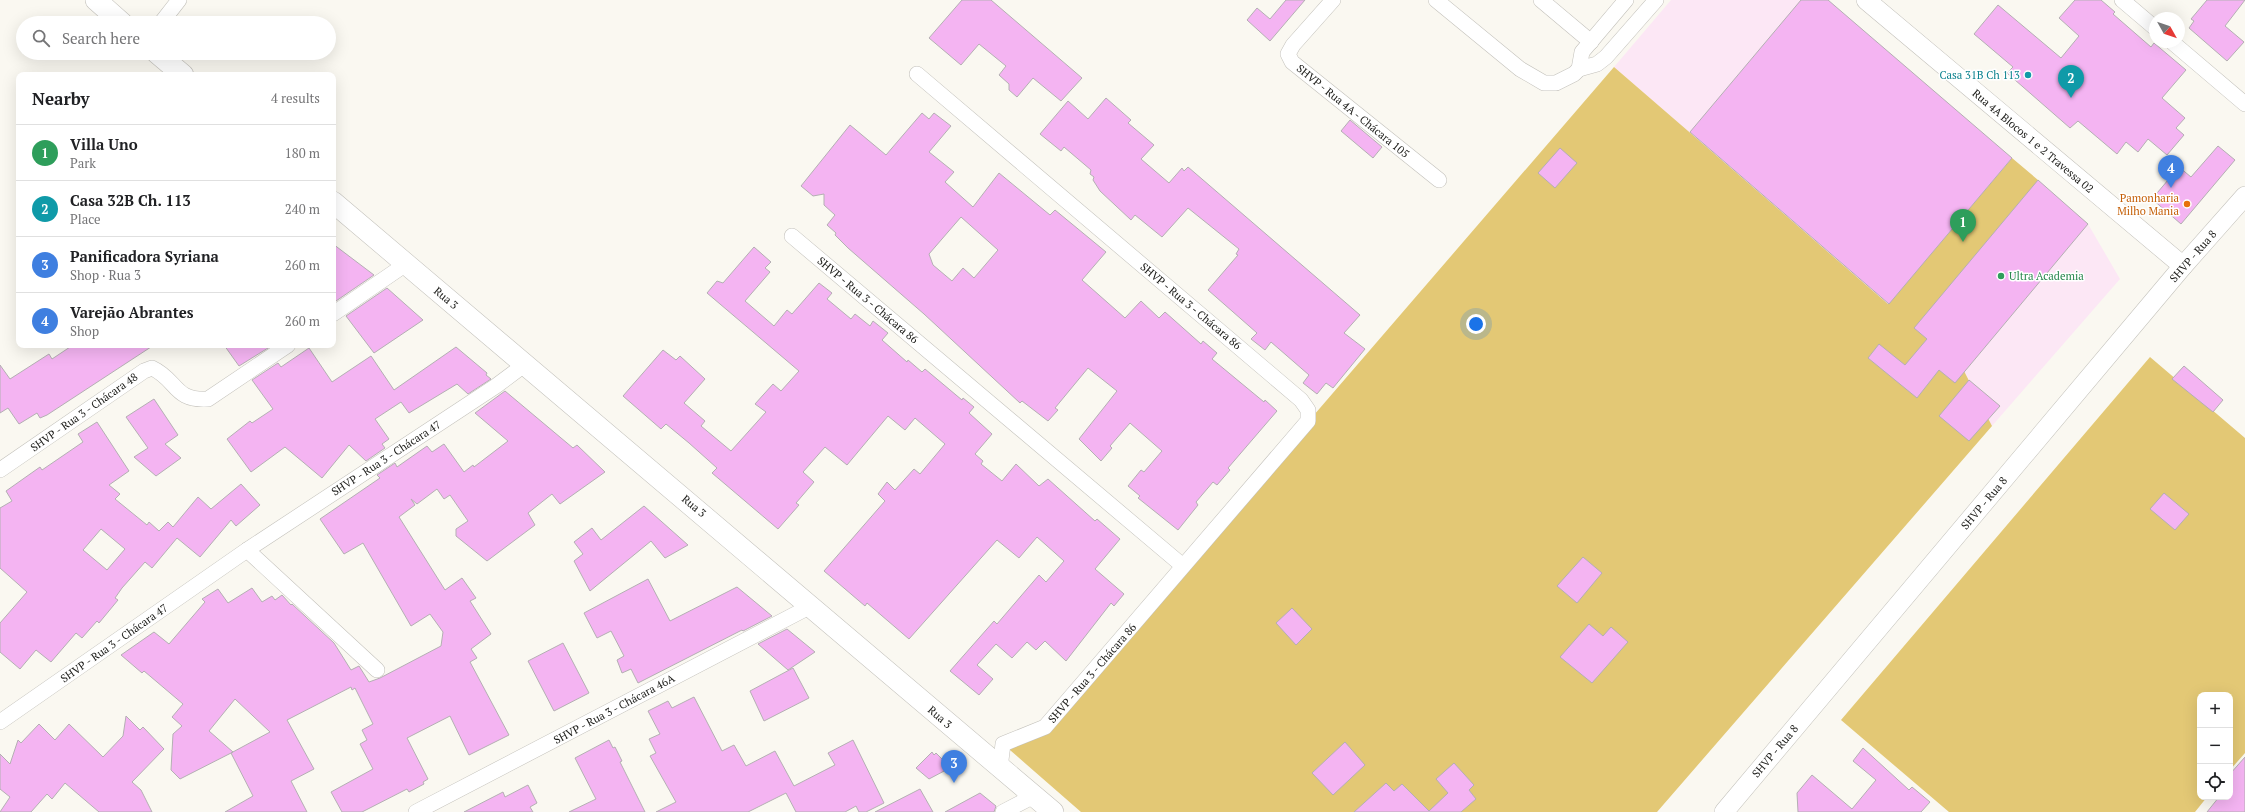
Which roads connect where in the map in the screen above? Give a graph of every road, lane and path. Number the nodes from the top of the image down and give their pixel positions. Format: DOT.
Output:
graph roads {
  1 [pos="96,0"];
  2 [pos="179,0"];
  3 [pos="1333,0"];
  4 [pos="1436,0"];
  5 [pos="1541,0"];
  6 [pos="1626,0"];
  7 [pos="1633,0"];
  8 [pos="1656,0"];
  9 [pos="1866,0"];
  10 [pos="2122,0"];
  11 [pos="1646,11"];
  12 [pos="114,16"];
  13 [pos="166,16"];
  14 [pos="2149,23"];
  15 [pos="1590,42"];
  16 [pos="2179,48"];
  17 [pos="165,60"];
  18 [pos="1579,69"];
  19 [pos="179,72"];
  20 [pos="918,74"];
  21 [pos="2245,104"];
  22 [pos="1439,180"];
  23 [pos="2245,196"];
  24 [pos="336,205"];
  25 [pos="792,236"];
  26 [pos="406,264"];
  27 [pos="2183,266"];
  28 [pos="336,312"];
  29 [pos="284,348"];
  30 [pos="524,365"];
  31 [pos="0,470"];
  32 [pos="247,550"];
  33 [pos="1183,566"];
  34 [pos="811,606"];
  35 [pos="377,670"];
  36 [pos="0,722"];
  37 [pos="1000,768"];
  38 [pos="1034,796"];
  39 [pos="416,812"];
  40 [pos="1003,812"];
  41 [pos="1053,812"];
  42 [pos="1724,812"];
  1 -- 12 [label="main road"];
  2 -- 13 [label="street"];
  3 -- 22 [label="street, SHVP - Rua 4A - Chácara 105"];
  4 -- 18 [label="street"];
  5 -- 15 [label="street"];
  6 -- 15 [label="street"];
  7 -- 11 [label="street"];
  8 -- 11 [label="street"];
  9 -- 27 [label="street, Rua 4A Blocos 1 e 2 Travessa 02"];
  10 -- 14 [label="street"];
  11 -- 18 [label="street"];
  15 -- 18 [label="street"];
  16 -- 21 [label="street"];
  17 -- 19 [label="main road"];
  20 -- 33 [label="street, SHVP - Rua 3 - Chácara 86"];
  23 -- 27 [label="street, SHVP - Rua 8"];
  24 -- 26 [label="main road, Rua 3"];
  25 -- 33 [label="street, SHVP - Rua 3 - Chácara 86"];
  26 -- 28 [label="street"];
  26 -- 30 [label="main road, Rua 3"];
  27 -- 42 [label="street, SHVP - Rua 8"];
  29 -- 31 [label="street, SHVP - Rua 3 - Chácara 48"];
  30 -- 32 [label="street, SHVP - Rua 3 - Chácara 47"];
  30 -- 34 [label="main road, Rua 3"];
  32 -- 35 [label="street"];
  32 -- 36 [label="street, SHVP - Rua 3 - Chácara 47"];
  33 -- 37 [label="street, SHVP - Rua 3 - Chácara 86"];
  34 -- 37 [label="main road, Rua 3"];
  34 -- 39 [label="street, SHVP - Rua 3 - Chácara 46A"];
  37 -- 38 [label="main road, Rua 3"];
  38 -- 40 [label="street"];
  38 -- 41 [label="main road, Rua 3"];
}
